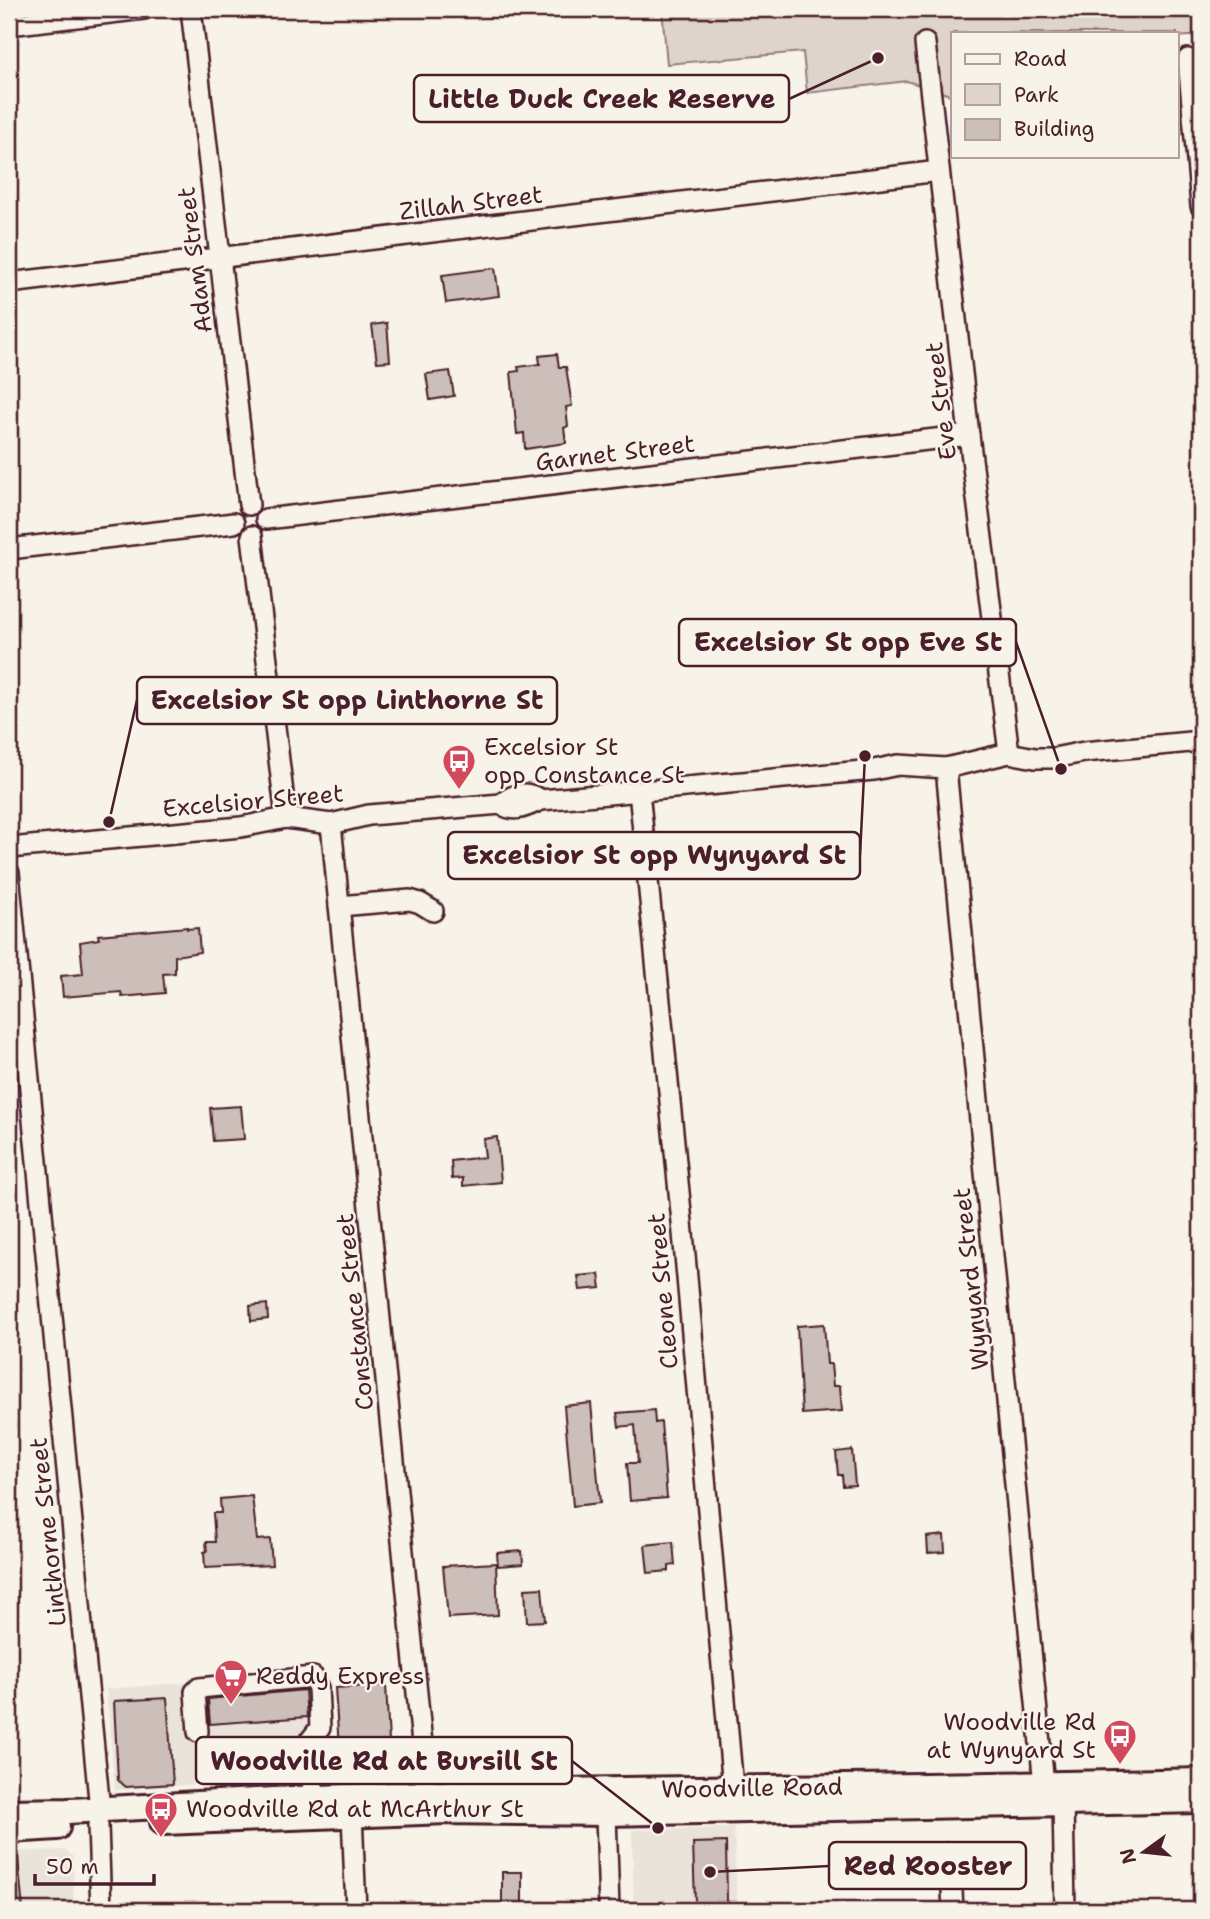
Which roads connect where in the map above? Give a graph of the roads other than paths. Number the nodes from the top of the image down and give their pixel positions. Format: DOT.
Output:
graph roads {
  1 [pos="144,9"];
  2 [pos="191,9"];
  3 [pos="9,25"];
  4 [pos="925,43"];
  5 [pos="1188,59"];
  6 [pos="939,171"];
  7 [pos="1201,206"];
  8 [pos="220,258"];
  9 [pos="9,283"];
  10 [pos="969,435"];
  11 [pos="249,505"];
  12 [pos="266,519"];
  13 [pos="234,523"];
  14 [pos="252,536"];
  15 [pos="9,549"];
  16 [pos="1201,741"];
  17 [pos="1009,753"];
  18 [pos="946,768"];
  19 [pos="639,791"];
  20 [pos="286,818"];
  21 [pos="331,824"];
  22 [pos="9,848"];
  23 [pos="9,873"];
  24 [pos="339,906"];
  25 [pos="433,911"];
  26 [pos="198,1732"];
  27 [pos="298,1756"];
  28 [pos="1201,1780"];
  29 [pos="1044,1785"];
  30 [pos="733,1788"];
  31 [pos="427,1794"];
  32 [pos="1201,1800"];
  33 [pos="1063,1802"];
  34 [pos="9,1812"];
  35 [pos="606,1813"];
  36 [pos="352,1814"];
  37 [pos="99,1817"];
  38 [pos="9,1829"];
  39 [pos="950,1853"];
  40 [pos="101,1910"];
  41 [pos="356,1910"];
  42 [pos="609,1910"];
  43 [pos="953,1910"];
  44 [pos="1065,1910"];
  1 -- 3 [label="street"];
  2 -- 8 [label="street, Adam Street"];
  4 -- 6 [label="street, Eve Street"];
  5 -- 7 [label="street"];
  6 -- 8 [label="street, Zillah Street"];
  6 -- 10 [label="street, Eve Street"];
  8 -- 9 [label="street, Zillah Street"];
  8 -- 11 [label="street, Adam Street"];
  10 -- 12 [label="street, Garnet Street"];
  10 -- 17 [label="street, Eve Street"];
  11 -- 12 [label="street"];
  11 -- 13 [label="street"];
  12 -- 14 [label="street"];
  13 -- 14 [label="street"];
  13 -- 15 [label="street"];
  14 -- 20 [label="street"];
  16 -- 17 [label="street, Excelsior Street"];
  17 -- 18 [label="street, Excelsior Street"];
  18 -- 19 [label="street, Excelsior Street"];
  18 -- 29 [label="street, Wynyard Street"];
  19 -- 21 [label="street, Excelsior Street"];
  19 -- 30 [label="street, Cleone Street"];
  20 -- 21 [label="street, Excelsior Street"];
  20 -- 22 [label="street, Excelsior Street"];
  21 -- 24 [label="street, Constance Street"];
  23 -- 37 [label="street, Linthorne Street"];
  24 -- 25 [label="street"];
  24 -- 31 [label="street, Constance Street"];
  26 -- 27 [label="street"];
  28 -- 29 [label="main road, Woodville Road"];
  29 -- 30 [label="main road, Woodville Road"];
  30 -- 31 [label="main road, Woodville Road"];
  31 -- 37 [label="main road, Woodville Road"];
  32 -- 33 [label="main road, Woodville Road"];
  33 -- 35 [label="main road, Woodville Road"];
  33 -- 44 [label="street"];
  34 -- 37 [label="main road, Woodville Road"];
  35 -- 36 [label="main road, Woodville Road"];
  35 -- 42 [label="street"];
  36 -- 37 [label="main road, Woodville Road"];
  36 -- 41 [label="street"];
  37 -- 38 [label="main road, Woodville Road"];
  37 -- 40 [label="street, Linthorne Street"];
  39 -- 43 [label="street"];
}
